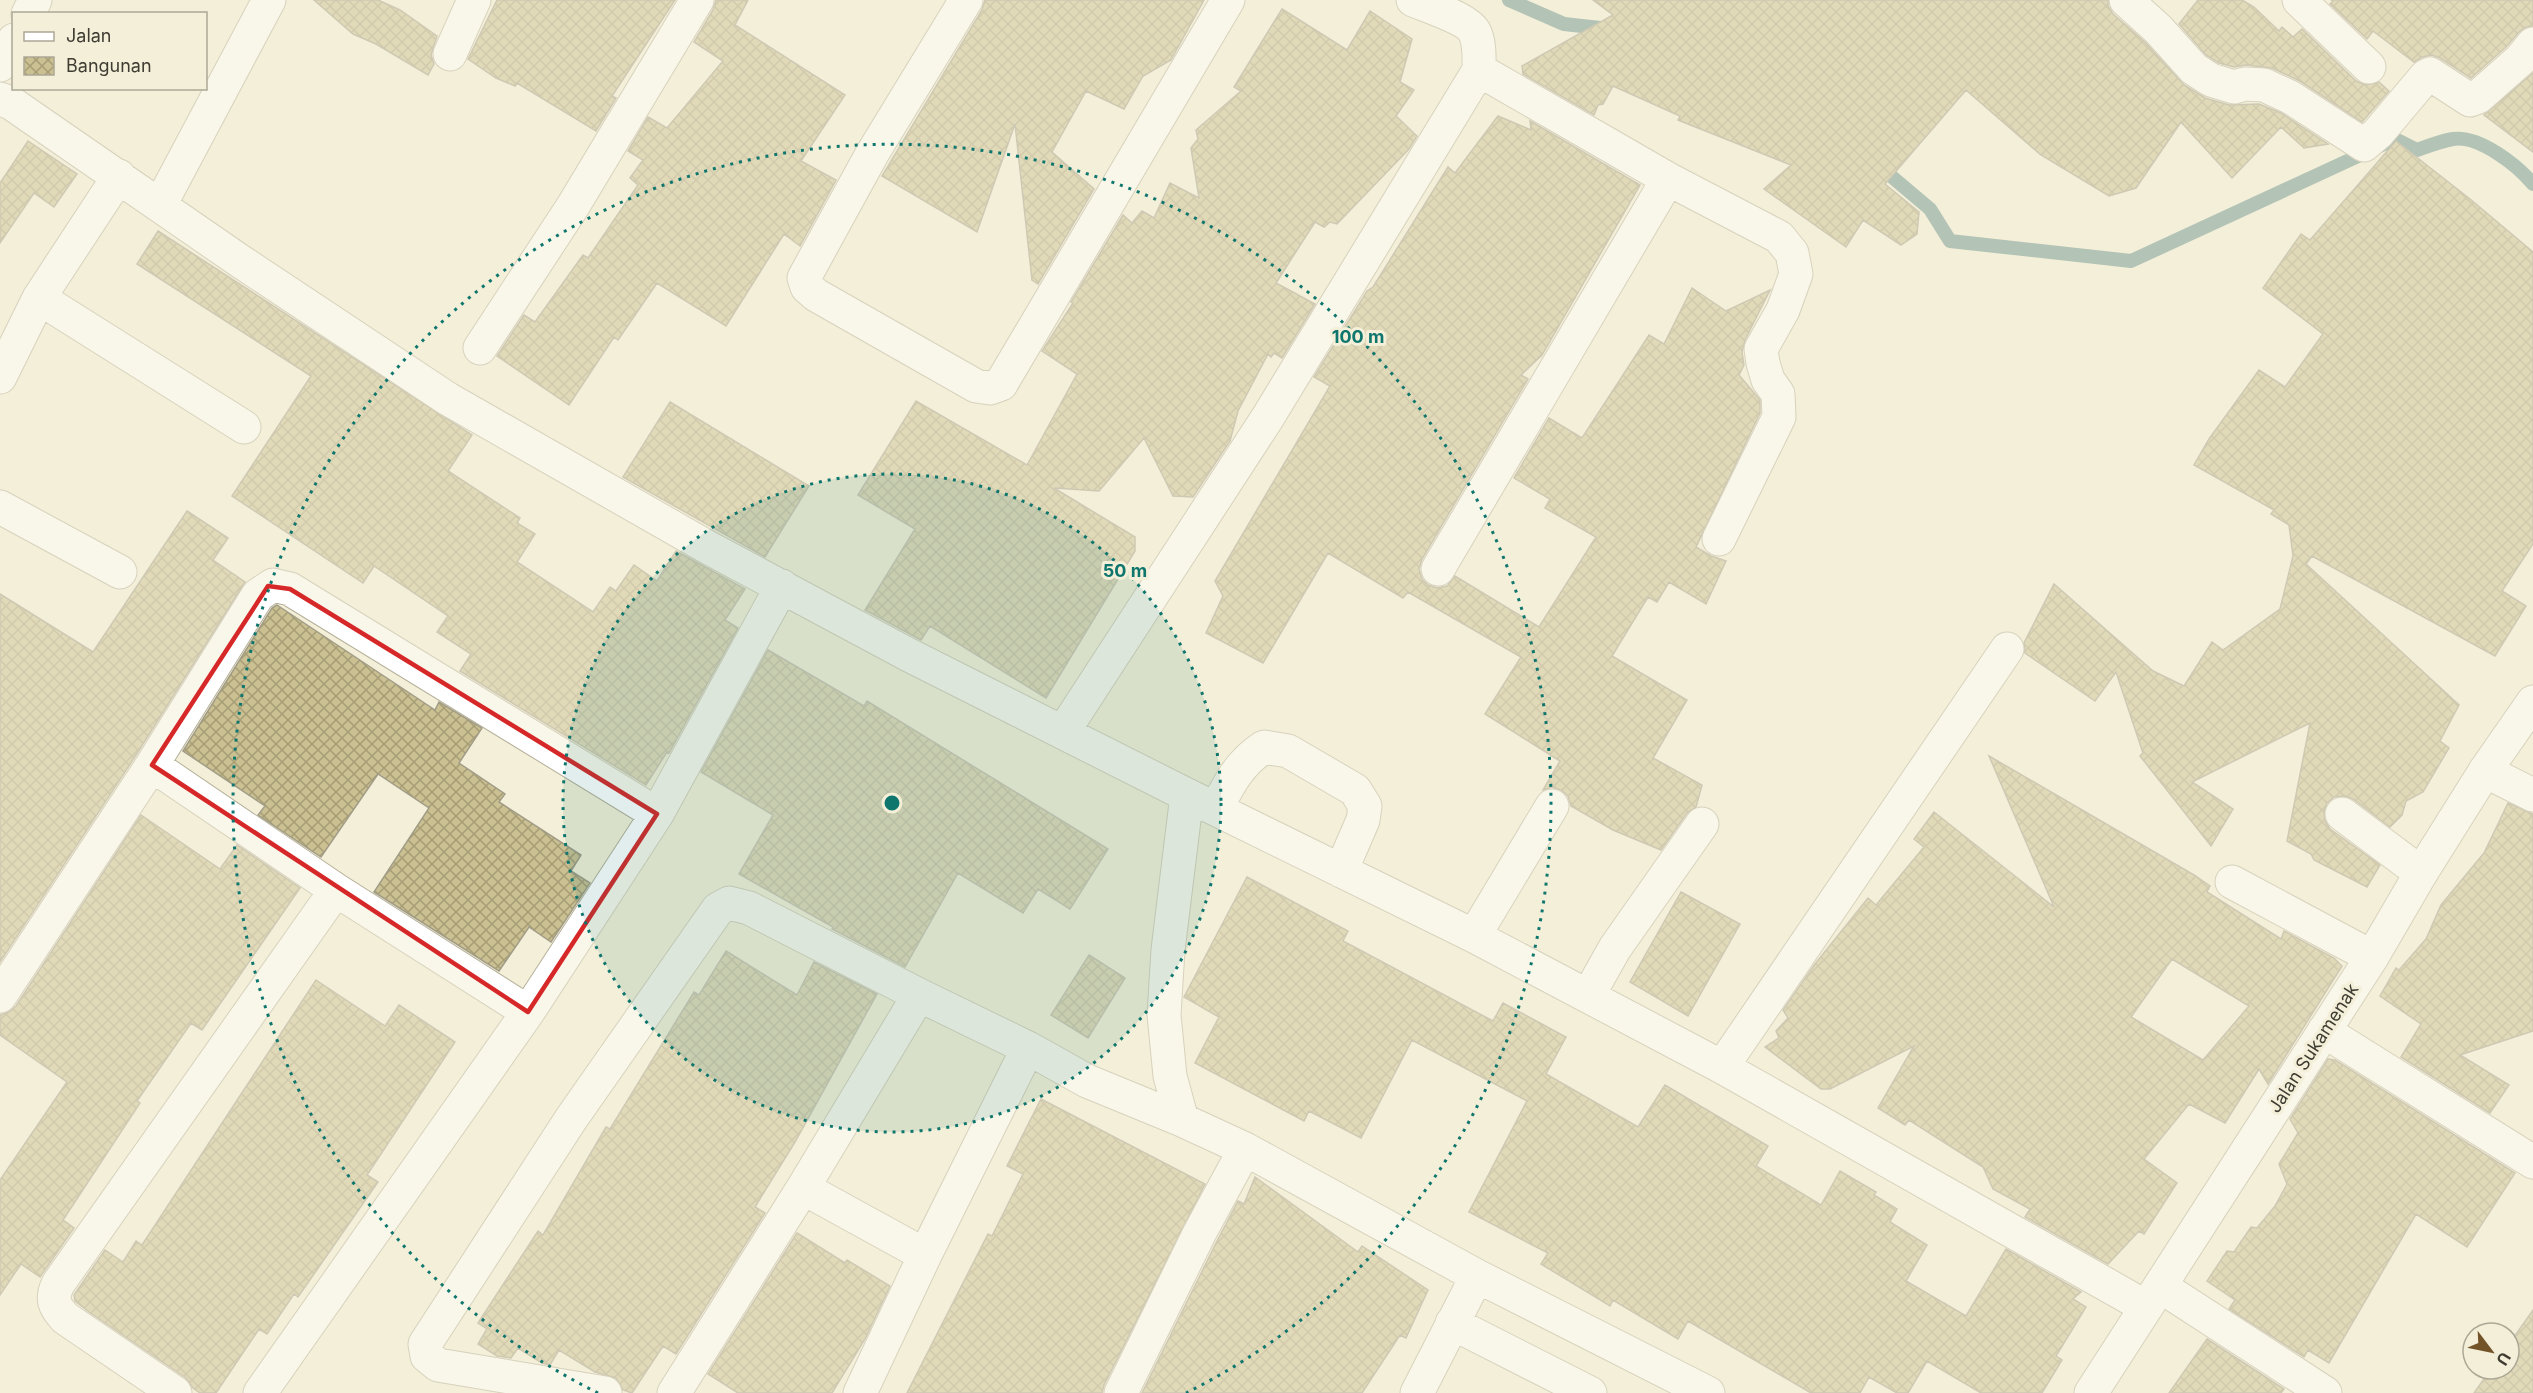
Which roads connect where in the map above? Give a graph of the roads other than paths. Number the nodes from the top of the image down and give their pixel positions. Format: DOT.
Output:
graph roads {
  1 [pos="269,0"];
  2 [pos="474,0"];
  3 [pos="698,0"];
  4 [pos="966,0"];
  5 [pos="1228,0"];
  6 [pos="1413,0"];
  7 [pos="2126,0"];
  8 [pos="2299,0"];
  9 [pos="12,44"];
  10 [pos="2533,44"];
  11 [pos="450,54"];
  12 [pos="0,65"];
  13 [pos="2369,67"];
  14 [pos="1479,70"];
  15 [pos="0,99"];
  16 [pos="119,176"];
  17 [pos="1668,179"];
  18 [pos="160,206"];
  19 [pos="39,298"];
  20 [pos="480,348"];
  21 [pos="0,377"];
  22 [pos="244,427"];
  23 [pos="0,507"];
  24 [pos="1719,539"];
  25 [pos="1438,569"];
  26 [pos="120,572"];
  27 [pos="782,586"];
  28 [pos="2007,649"];
  29 [pos="2533,702"];
  30 [pos="1063,732"];
  31 [pos="152,765"];
  32 [pos="2485,771"];
  33 [pos="1187,795"];
  34 [pos="2533,795"];
  35 [pos="1552,806"];
  36 [pos="1216,809"];
  37 [pos="657,814"];
  38 [pos="2342,814"];
  39 [pos="1702,824"];
  40 [pos="1341,871"];
  41 [pos="2421,873"];
  42 [pos="2232,882"];
  43 [pos="336,890"];
  44 [pos="1474,936"];
  45 [pos="2372,957"];
  46 [pos="919,995"];
  47 [pos="0,996"];
  48 [pos="1588,996"];
  49 [pos="528,1012"];
  50 [pos="2324,1031"];
  51 [pos="1028,1048"];
  52 [pos="1722,1068"];
  53 [pos="1182,1120"];
  54 [pos="1245,1149"];
  55 [pos="2533,1162"];
  56 [pos="803,1188"];
  57 [pos="925,1255"];
  58 [pos="1477,1276"];
  59 [pos="2153,1297"];
  60 [pos="1452,1323"];
  61 [pos="175,1393"];
  62 [pos="260,1393"];
  63 [pos="605,1393"];
  64 [pos="674,1393"];
  65 [pos="860,1393"];
  66 [pos="1120,1393"];
  67 [pos="1417,1393"];
  68 [pos="1590,1393"];
  69 [pos="1708,1393"];
  70 [pos="2091,1393"];
  71 [pos="2325,1393"];
  1 -- 18 [label="street"];
  2 -- 11 [label="street"];
  3 -- 20 [label="street"];
  4 -- 5 [label="street"];
  6 -- 14 [label="street"];
  7 -- 10 [label="street"];
  8 -- 13 [label="street"];
  9 -- 12 [label="street"];
  14 -- 17 [label="street"];
  14 -- 30 [label="street"];
  15 -- 16 [label="street"];
  16 -- 18 [label="street"];
  16 -- 19 [label="street"];
  17 -- 24 [label="street"];
  17 -- 25 [label="street"];
  18 -- 27 [label="street"];
  19 -- 21 [label="street"];
  19 -- 22 [label="street"];
  23 -- 26 [label="street"];
  27 -- 30 [label="street"];
  27 -- 37 [label="street"];
  28 -- 52 [label="street"];
  29 -- 32 [label="street, Jalan Sukamenak"];
  30 -- 33 [label="street"];
  31 -- 37 [label="street"];
  31 -- 43 [label="street"];
  31 -- 47 [label="street"];
  32 -- 34 [label="street"];
  32 -- 41 [label="street, Jalan Sukamenak"];
  33 -- 36 [label="street"];
  33 -- 53 [label="street"];
  35 -- 44 [label="street"];
  36 -- 40 [label="street"];
  36 -- 40 [label="street"];
  37 -- 49 [label="street"];
  38 -- 41 [label="street"];
  39 -- 48 [label="street"];
  40 -- 44 [label="street"];
  41 -- 45 [label="street, Jalan Sukamenak"];
  42 -- 45 [label="street"];
  43 -- 49 [label="street"];
  43 -- 61 [label="street"];
  44 -- 48 [label="street"];
  45 -- 50 [label="street, Jalan Sukamenak"];
  46 -- 51 [label="street"];
  46 -- 56 [label="street"];
  46 -- 63 [label="street"];
  48 -- 52 [label="street"];
  49 -- 62 [label="street"];
  50 -- 55 [label="street"];
  50 -- 59 [label="street, Jalan Sukamenak"];
  51 -- 53 [label="street"];
  51 -- 57 [label="street"];
  52 -- 59 [label="street"];
  53 -- 54 [label="street"];
  54 -- 58 [label="street"];
  54 -- 66 [label="street"];
  56 -- 57 [label="street"];
  56 -- 64 [label="street"];
  57 -- 65 [label="street"];
  58 -- 60 [label="street"];
  58 -- 69 [label="street"];
  59 -- 70 [label="street, Jalan Sukamenak"];
  59 -- 71 [label="street"];
  60 -- 67 [label="street"];
  60 -- 68 [label="street"];
}
